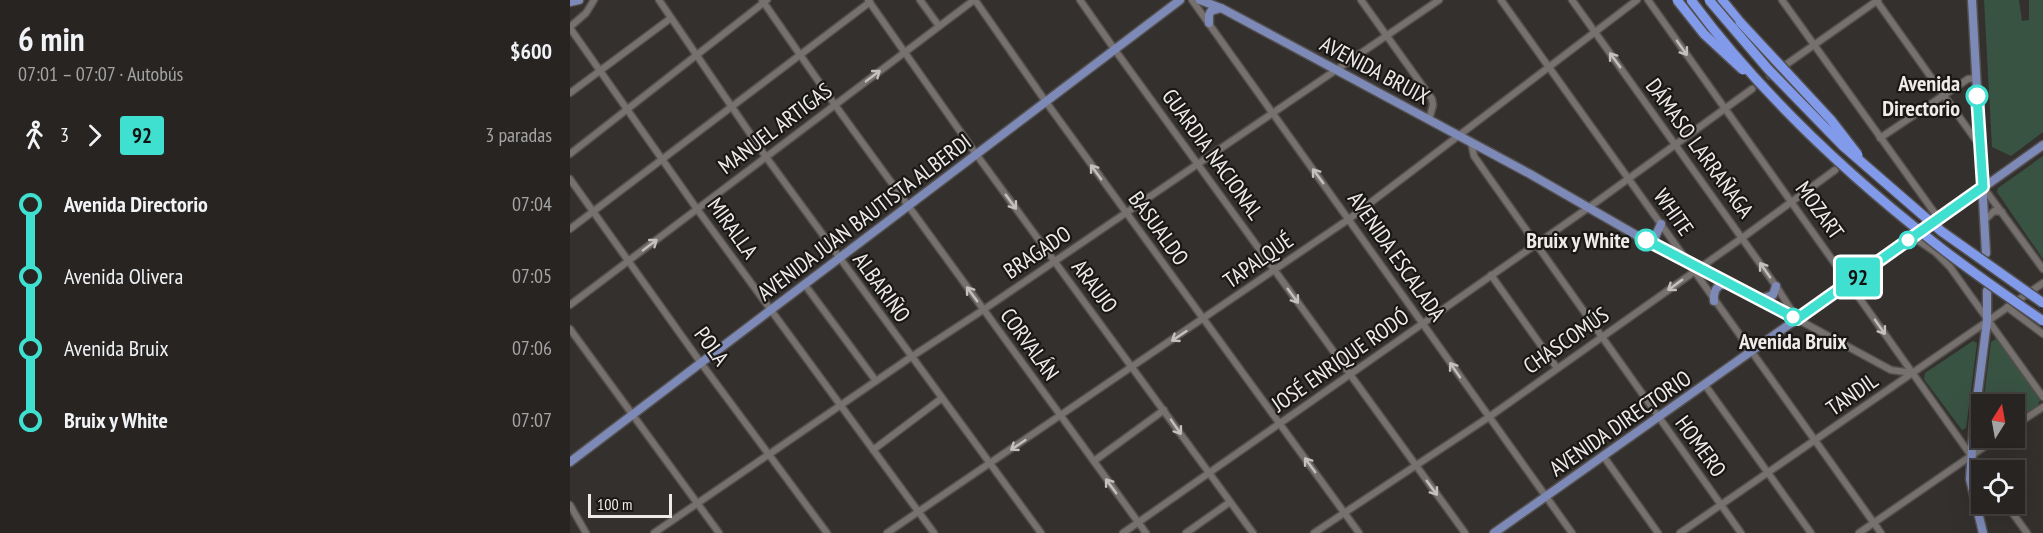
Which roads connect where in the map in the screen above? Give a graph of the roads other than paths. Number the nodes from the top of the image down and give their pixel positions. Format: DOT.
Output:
graph roads {
  1 [pos="579,0"];
  2 [pos="594,0"];
  3 [pos="659,0"];
  4 [pos="920,0"];
  5 [pos="974,0"];
  6 [pos="1080,0"];
  7 [pos="1180,0"];
  8 [pos="1192,0"];
  9 [pos="1200,0"];
  10 [pos="1361,0"];
  11 [pos="1439,0"];
  12 [pos="1501,0"];
  13 [pos="1572,0"];
  14 [pos="1637,0"];
  15 [pos="1648,0"];
  16 [pos="1677,0"];
  17 [pos="1691,0"];
  18 [pos="1709,0"];
  19 [pos="1722,0"];
  20 [pos="1782,0"];
  21 [pos="1877,0"];
  22 [pos="1972,0"];
  23 [pos="764,1"];
  24 [pos="869,1"];
  25 [pos="570,2"];
  26 [pos="1217,5"];
  27 [pos="671,18"];
  28 [pos="1209,23"];
  29 [pos="939,26"];
  30 [pos="570,27"];
  31 [pos="1595,33"];
  32 [pos="1387,36"];
  33 [pos="1814,45"];
  34 [pos="1115,50"];
  35 [pos="904,53"];
  36 [pos="696,55"];
  37 [pos="800,55"];
  38 [pos="1784,66"];
  39 [pos="1549,67"];
  40 [pos="600,70"];
  41 [pos="1336,70"];
  42 [pos="1976,78"];
  43 [pos="1752,89"];
  44 [pos="570,93"];
  45 [pos="1772,96"];
  46 [pos="1943,96"];
  47 [pos="1046,102"];
  48 [pos="835,105"];
  49 [pos="731,107"];
  50 [pos="1725,108"];
  51 [pos="628,109"];
  52 [pos="1273,113"];
  53 [pos="1429,120"];
  54 [pos="1458,136"];
  55 [pos="1880,138"];
  56 [pos="1471,142"];
  57 [pos="1675,144"];
  58 [pos="2043,145"];
  59 [pos="1980,146"];
  60 [pos="570,154"];
  61 [pos="976,154"];
  62 [pos="766,157"];
  63 [pos="662,159"];
  64 [pos="1198,164"];
  65 [pos="1865,165"];
  66 [pos="1835,170"];
  67 [pos="1628,177"];
  68 [pos="570,179"];
  69 [pos="1983,187"];
  70 [pos="1791,201"];
  71 [pos="908,207"];
  72 [pos="1588,208"];
  73 [pos="697,209"];
  74 [pos="593,212"];
  75 [pos="2002,212"];
  76 [pos="1126,213"];
  77 [pos="1349,219"];
  78 [pos="1939,219"];
  79 [pos="1985,220"];
  80 [pos="1661,224"];
  81 [pos="570,229"];
  82 [pos="1913,237"];
  83 [pos="1742,238"];
  84 [pos="1643,239"];
  85 [pos="1535,243"];
  86 [pos="1986,253"];
  87 [pos="839,258"];
  88 [pos="628,262"];
  89 [pos="1054,262"];
  90 [pos="1687,262"];
  91 [pos="2043,269"];
  92 [pos="1274,270"];
  93 [pos="1696,270"];
  94 [pos="1491,275"];
  95 [pos="1850,283"];
  96 [pos="2043,283"];
  97 [pos="805,285"];
  98 [pos="1733,286"];
  99 [pos="1776,286"];
  100 [pos="1987,291"];
  101 [pos="1761,299"];
  102 [pos="1714,301"];
  103 [pos="2043,303"];
  104 [pos="570,305"];
  105 [pos="2007,307"];
  106 [pos="770,310"];
  107 [pos="983,310"];
  108 [pos="1203,319"];
  109 [pos="1797,319"];
  110 [pos="1988,321"];
  111 [pos="2043,321"];
  112 [pos="1423,324"];
  113 [pos="570,329"];
  114 [pos="2043,334"];
  115 [pos="1602,338"];
  116 [pos="1750,352"];
  117 [pos="911,357"];
  118 [pos="701,363"];
  119 [pos="1132,367"];
  120 [pos="1557,368"];
  121 [pos="1351,374"];
  122 [pos="1913,374"];
  123 [pos="876,381"];
  124 [pos="1705,385"];
  125 [pos="2043,397"];
  126 [pos="942,398"];
  127 [pos="841,406"];
  128 [pos="2043,407"];
  129 [pos="1164,410"];
  130 [pos="633,415"];
  131 [pos="1061,416"];
  132 [pos="1489,417"];
  133 [pos="1659,418"];
  134 [pos="2025,419"];
  135 [pos="1280,424"];
  136 [pos="1815,441"];
  137 [pos="1982,448"];
  138 [pos="873,450"];
  139 [pos="770,454"];
  140 [pos="1972,455"];
  141 [pos="1604,457"];
  142 [pos="1975,460"];
  143 [pos="1094,461"];
  144 [pos="570,462"];
  145 [pos="990,464"];
  146 [pos="1416,465"];
  147 [pos="1768,472"];
  148 [pos="1209,474"];
  149 [pos="1546,496"];
  150 [pos="1230,502"];
  151 [pos="698,503"];
  152 [pos="570,505"];
  153 [pos="1721,505"];
  154 [pos="919,512"];
  155 [pos="1345,512"];
  156 [pos="2013,514"];
  157 [pos="1138,523"];
  158 [pos="1874,523"];
  159 [pos="586,533"];
  160 [pos="654,533"];
  161 [pos="719,533"];
  162 [pos="827,533"];
  163 [pos="887,533"];
  164 [pos="934,533"];
  165 [pos="1041,533"];
  166 [pos="1123,533"];
  167 [pos="1146,533"];
  168 [pos="1186,533"];
  169 [pos="1253,533"];
  170 [pos="1314,533"];
  171 [pos="1359,533"];
  172 [pos="1465,533"];
  173 [pos="1494,533"];
  174 [pos="1572,533"];
  175 [pos="1658,533"];
  176 [pos="1680,533"];
  177 [pos="1741,533"];
  178 [pos="1811,533"];
  179 [pos="1859,533"];
  180 [pos="1881,533"];
  181 [pos="1983,533"];
  182 [pos="2027,533"];
  1 -- 25 [label="main road"];
  2 -- 30 [label="street"];
  3 -- 27 [label="street, ALBARIÑO"];
  4 -- 29 [label="street"];
  5 -- 29 [label="street, MANUEL ARTIGAS"];
  5 -- 47 [label="street, BASUALDO"];
  6 -- 34 [label="street, GUARDIA NACIONAL"];
  7 -- 34 [label="main road, AVENIDA JUAN BAUTISTA ALBERDI"];
  8 -- 28 [label="street, AVENIDA ESCALADA"];
  9 -- 26 [label="main road, AVENIDA BRUIX"];
  10 -- 32 [label="street"];
  11 -- 32 [label="street, BRAGADO"];
  12 -- 39 [label="street, WHITE"];
  13 -- 31 [label="street, DÁMASO LARRAÑAGA"];
  14 -- 31 [label="street, TAPALQUÉ"];
  15 -- 50 [label="street, MOZART, one-way"];
  16 -- 45 [label="highway, bridge"];
  17 -- 45 [label="highway, bridge"];
  18 -- 65 [label="highway, bridge"];
  19 -- 65 [label="highway, bridge"];
  20 -- 33 [label="street"];
  21 -- 33 [label="street"];
  21 -- 46 [label="street"];
  22 -- 42 [label="main road"];
  23 -- 36 [label="street"];
  23 -- 37 [label="street, CORVALÁN"];
  24 -- 35 [label="street, ARAUJO"];
  24 -- 37 [label="street"];
  26 -- 28 [label="main road"];
  26 -- 41 [label="main road, AVENIDA BRUIX"];
  27 -- 36 [label="street, ALBARIÑO"];
  27 -- 40 [label="street"];
  28 -- 52 [label="street, AVENIDA ESCALADA"];
  29 -- 35 [label="street, MANUEL ARTIGAS"];
  30 -- 40 [label="street, MIRALLA"];
  31 -- 39 [label="street, TAPALQUÉ"];
  57 -- 31 [label="street, DÁMASO LARRAÑAGA, one-way"];
  32 -- 41 [label="street, BRAGADO"];
  32 -- 53 [label="street"];
  33 -- 38 [label="street"];
  33 -- 55 [label="street"];
  34 -- 47 [label="main road, AVENIDA JUAN BAUTISTA ALBERDI"];
  34 -- 64 [label="street, GUARDIA NACIONAL"];
  48 -- 35 [label="street, MANUEL ARTIGAS, one-way"];
  35 -- 61 [label="street, ARAUJO"];
  36 -- 49 [label="street, ALBARIÑO"];
  36 -- 51 [label="street"];
  37 -- 48 [label="street, CORVALÁN"];
  37 -- 49 [label="street"];
  39 -- 54 [label="street, TAPALQUÉ"];
  39 -- 67 [label="street, WHITE"];
  40 -- 44 [label="street"];
  40 -- 51 [label="street, MIRALLA"];
  41 -- 52 [label="street, BRAGADO"];
  41 -- 53 [label="main road, AVENIDA BRUIX"];
  42 -- 46 [label="street"];
  42 -- 59 [label="main road"];
  43 -- 50 [label="street, JOSÉ ENRIQUE RODÓ"];
  45 -- 111 [label="highway, bridge"];
  46 -- 55 [label="street"];
  46 -- 59 [label="street"];
  47 -- 61 [label="main road, AVENIDA JUAN BAUTISTA ALBERDI"];
  76 -- 47 [label="street, BASUALDO, one-way"];
  48 -- 62 [label="street, MANUEL ARTIGAS"];
  48 -- 71 [label="street, CORVALÁN"];
  49 -- 62 [label="street, ALBARIÑO"];
  49 -- 63 [label="street"];
  50 -- 57 [label="street, JOSÉ ENRIQUE RODÓ"];
  50 -- 70 [label="street, MOZART"];
  51 -- 60 [label="street"];
  51 -- 63 [label="street, MIRALLA"];
  52 -- 64 [label="street, BRAGADO"];
  77 -- 52 [label="street, AVENIDA ESCALADA, one-way"];
  53 -- 54 [label="main road, AVENIDA BRUIX"];
  54 -- 56 [label="main road, AVENIDA BRUIX"];
  54 -- 77 [label="street, TAPALQUÉ"];
  55 -- 78 [label="street"];
  56 -- 72 [label="main road, AVENIDA BRUIX"];
  56 -- 85 [label="street, HOMERO"];
  57 -- 67 [label="street, JOSÉ ENRIQUE RODÓ"];
  57 -- 83 [label="street, DÁMASO LARRAÑAGA"];
  58 -- 69 [label="main road"];
  59 -- 69 [label="main road"];
  61 -- 71 [label="main road, AVENIDA JUAN BAUTISTA ALBERDI"];
  61 -- 89 [label="street, ARAUJO, one-way"];
  62 -- 73 [label="street, MANUEL ARTIGAS"];
  62 -- 87 [label="street, ALBARIÑO"];
  63 -- 73 [label="street, MIRALLA"];
  63 -- 74 [label="street"];
  64 -- 76 [label="street, BRAGADO"];
  64 -- 92 [label="street, GUARDIA NACIONAL"];
  65 -- 103 [label="highway, bridge"];
  66 -- 70 [label="street, CHASCOMÚS"];
  67 -- 72 [label="street, JOSÉ ENRIQUE RODÓ"];
  67 -- 80 [label="street, WHITE"];
  68 -- 74 [label="street, POLA"];
  69 -- 75 [label="street"];
  69 -- 78 [label="main road"];
  69 -- 79 [label="main road"];
  70 -- 83 [label="street, CHASCOMÚS"];
  70 -- 95 [label="street, MOZART"];
  71 -- 87 [label="main road, AVENIDA JUAN BAUTISTA ALBERDI"];
  107 -- 71 [label="street, CORVALÁN, one-way"];
  72 -- 84 [label="main road, AVENIDA BRUIX"];
  72 -- 85 [label="street, JOSÉ ENRIQUE RODÓ"];
  88 -- 73 [label="street, MANUEL ARTIGAS, one-way"];
  73 -- 106 [label="street, MIRALLA"];
  74 -- 81 [label="street"];
  74 -- 88 [label="street, POLA"];
  75 -- 79 [label="street"];
  75 -- 91 [label="street"];
  76 -- 89 [label="street, BRAGADO"];
  76 -- 108 [label="street, BASUALDO"];
  77 -- 92 [label="street, TAPALQUÉ"];
  77 -- 112 [label="street, AVENIDA ESCALADA"];
  79 -- 86 [label="main road"];
  80 -- 84 [label="main road"];
  80 -- 90 [label="street, WHITE"];
  82 -- 95 [label="main road, AVENIDA DIRECTORIO"];
  82 -- 110 [label="street"];
  83 -- 93 [label="street, CHASCOMÚS"];
  99 -- 83 [label="street, DÁMASO LARRAÑAGA, one-way"];
  84 -- 90 [label="main road, AVENIDA BRUIX"];
  85 -- 94 [label="street, JOSÉ ENRIQUE RODÓ"];
  85 -- 115 [label="street, HOMERO"];
  87 -- 97 [label="main road, AVENIDA JUAN BAUTISTA ALBERDI"];
  87 -- 117 [label="street, ALBARIÑO"];
  88 -- 104 [label="street, MANUEL ARTIGAS"];
  88 -- 118 [label="street, POLA"];
  89 -- 107 [label="street, BRAGADO"];
  89 -- 119 [label="street, ARAUJO"];
  90 -- 93 [label="main road, AVENIDA BRUIX"];
  92 -- 108 [label="street, TAPALQUÉ"];
  92 -- 121 [label="street, GUARDIA NACIONAL, one-way"];
  93 -- 98 [label="main road, AVENIDA BRUIX"];
  93 -- 102 [label="street"];
  93 -- 115 [label="street, CHASCOMÚS, one-way"];
  94 -- 112 [label="street, JOSÉ ENRIQUE RODÓ"];
  94 -- 120 [label="street"];
  95 -- 109 [label="main road, AVENIDA DIRECTORIO"];
  95 -- 122 [label="street, MOZART, one-way"];
  96 -- 105 [label="street, TANDIL"];
  97 -- 106 [label="main road, AVENIDA JUAN BAUTISTA ALBERDI"];
  97 -- 123 [label="street"];
  98 -- 101 [label="main road, AVENIDA BRUIX"];
  98 -- 102 [label="main road"];
  99 -- 101 [label="main road"];
  99 -- 109 [label="street, DÁMASO LARRAÑAGA"];
  100 -- 110 [label="main road"];
  101 -- 109 [label="main road, AVENIDA BRUIX"];
  102 -- 116 [label="street"];
  105 -- 110 [label="street, TANDIL"];
  105 -- 114 [label="street"];
  106 -- 118 [label="main road, AVENIDA JUAN BAUTISTA ALBERDI"];
  106 -- 127 [label="street, MIRALLA"];
  107 -- 117 [label="street, BRAGADO"];
  107 -- 131 [label="street, CORVALÁN"];
  108 -- 119 [label="street, TAPALQUÉ, one-way"];
  108 -- 135 [label="street, BASUALDO"];
  109 -- 116 [label="main road, AVENIDA DIRECTORIO"];
  109 -- 122 [label="street, AVENIDA BRUIX"];
  110 -- 122 [label="street, TANDIL"];
  110 -- 125 [label="street"];
  110 -- 140 [label="main road"];
  112 -- 121 [label="street, JOSÉ ENRIQUE RODÓ"];
  132 -- 112 [label="street, AVENIDA ESCALADA, one-way"];
  113 -- 130 [label="street"];
  115 -- 120 [label="street, CHASCOMÚS"];
  115 -- 133 [label="street, HOMERO"];
  116 -- 124 [label="main road, AVENIDA DIRECTORIO"];
  116 -- 136 [label="street"];
  117 -- 123 [label="street, BRAGADO"];
  117 -- 126 [label="street, ALBARIÑO"];
  118 -- 130 [label="main road, AVENIDA JUAN BAUTISTA ALBERDI"];
  118 -- 139 [label="street, POLA"];
  119 -- 129 [label="street, ARAUJO"];
  119 -- 131 [label="street, TAPALQUÉ"];
  120 -- 132 [label="street, CHASCOMÚS"];
  121 -- 135 [label="street, JOSÉ ENRIQUE RODÓ"];
  121 -- 146 [label="street, GUARDIA NACIONAL"];
  122 -- 136 [label="street, TANDIL"];
  122 -- 140 [label="street, MOZART"];
  123 -- 127 [label="street, BRAGADO"];
  124 -- 133 [label="main road, AVENIDA DIRECTORIO"];
  124 -- 147 [label="street"];
  126 -- 138 [label="street"];
  126 -- 145 [label="street, ALBARIÑO"];
  127 -- 138 [label="street, MIRALLA"];
  127 -- 139 [label="street, BRAGADO"];
  128 -- 134 [label="street"];
  129 -- 143 [label="street"];
  129 -- 148 [label="street, ARAUJO, one-way"];
  130 -- 144 [label="main road, AVENIDA JUAN BAUTISTA ALBERDI"];
  130 -- 151 [label="street"];
  131 -- 143 [label="street, CORVALÁN"];
  131 -- 145 [label="street, TAPALQUÉ, one-way"];
  132 -- 146 [label="street, CHASCOMÚS"];
  132 -- 149 [label="street, AVENIDA ESCALADA"];
  133 -- 141 [label="main road, AVENIDA DIRECTORIO"];
  133 -- 153 [label="street, HOMERO"];
  135 -- 148 [label="street, JOSÉ ENRIQUE RODÓ"];
  155 -- 135 [label="street, BASUALDO, one-way"];
  136 -- 147 [label="street, TANDIL"];
  136 -- 158 [label="street"];
  137 -- 140 [label="street"];
  138 -- 154 [label="street, MIRALLA"];
  139 -- 151 [label="street, BRAGADO"];
  139 -- 162 [label="street, POLA"];
  140 -- 142 [label="street, MOZART"];
  140 -- 158 [label="street"];
  140 -- 181 [label="main road"];
  141 -- 149 [label="main road, AVENIDA DIRECTORIO"];
  141 -- 175 [label="street"];
  157 -- 143 [label="street, CORVALÁN, one-way"];
  145 -- 154 [label="street, TAPALQUÉ"];
  145 -- 165 [label="street, ALBARIÑO"];
  146 -- 155 [label="street, CHASCOMÚS"];
  146 -- 172 [label="street, GUARDIA NACIONAL, one-way"];
  147 -- 153 [label="street, TANDIL"];
  147 -- 178 [label="street"];
  148 -- 150 [label="street, ARAUJO"];
  148 -- 157 [label="street, JOSÉ ENRIQUE RODÓ"];
  149 -- 173 [label="main road, AVENIDA DIRECTORIO"];
  149 -- 174 [label="street, AVENIDA ESCALADA"];
  150 -- 168 [label="street"];
  150 -- 169 [label="street, ARAUJO"];
  151 -- 160 [label="street, BRAGADO"];
  151 -- 161 [label="street"];
  152 -- 159 [label="street"];
  153 -- 176 [label="street, TANDIL"];
  153 -- 177 [label="street, HOMERO"];
  154 -- 163 [label="street, TAPALQUÉ"];
  154 -- 164 [label="street, MIRALLA"];
  155 -- 170 [label="street, CHASCOMÚS"];
  155 -- 171 [label="street, BASUALDO"];
  156 -- 182 [label="street"];
  157 -- 166 [label="street, JOSÉ ENRIQUE RODÓ"];
  157 -- 167 [label="street, CORVALÁN"];
  158 -- 179 [label="street"];
  158 -- 180 [label="street"];
}
